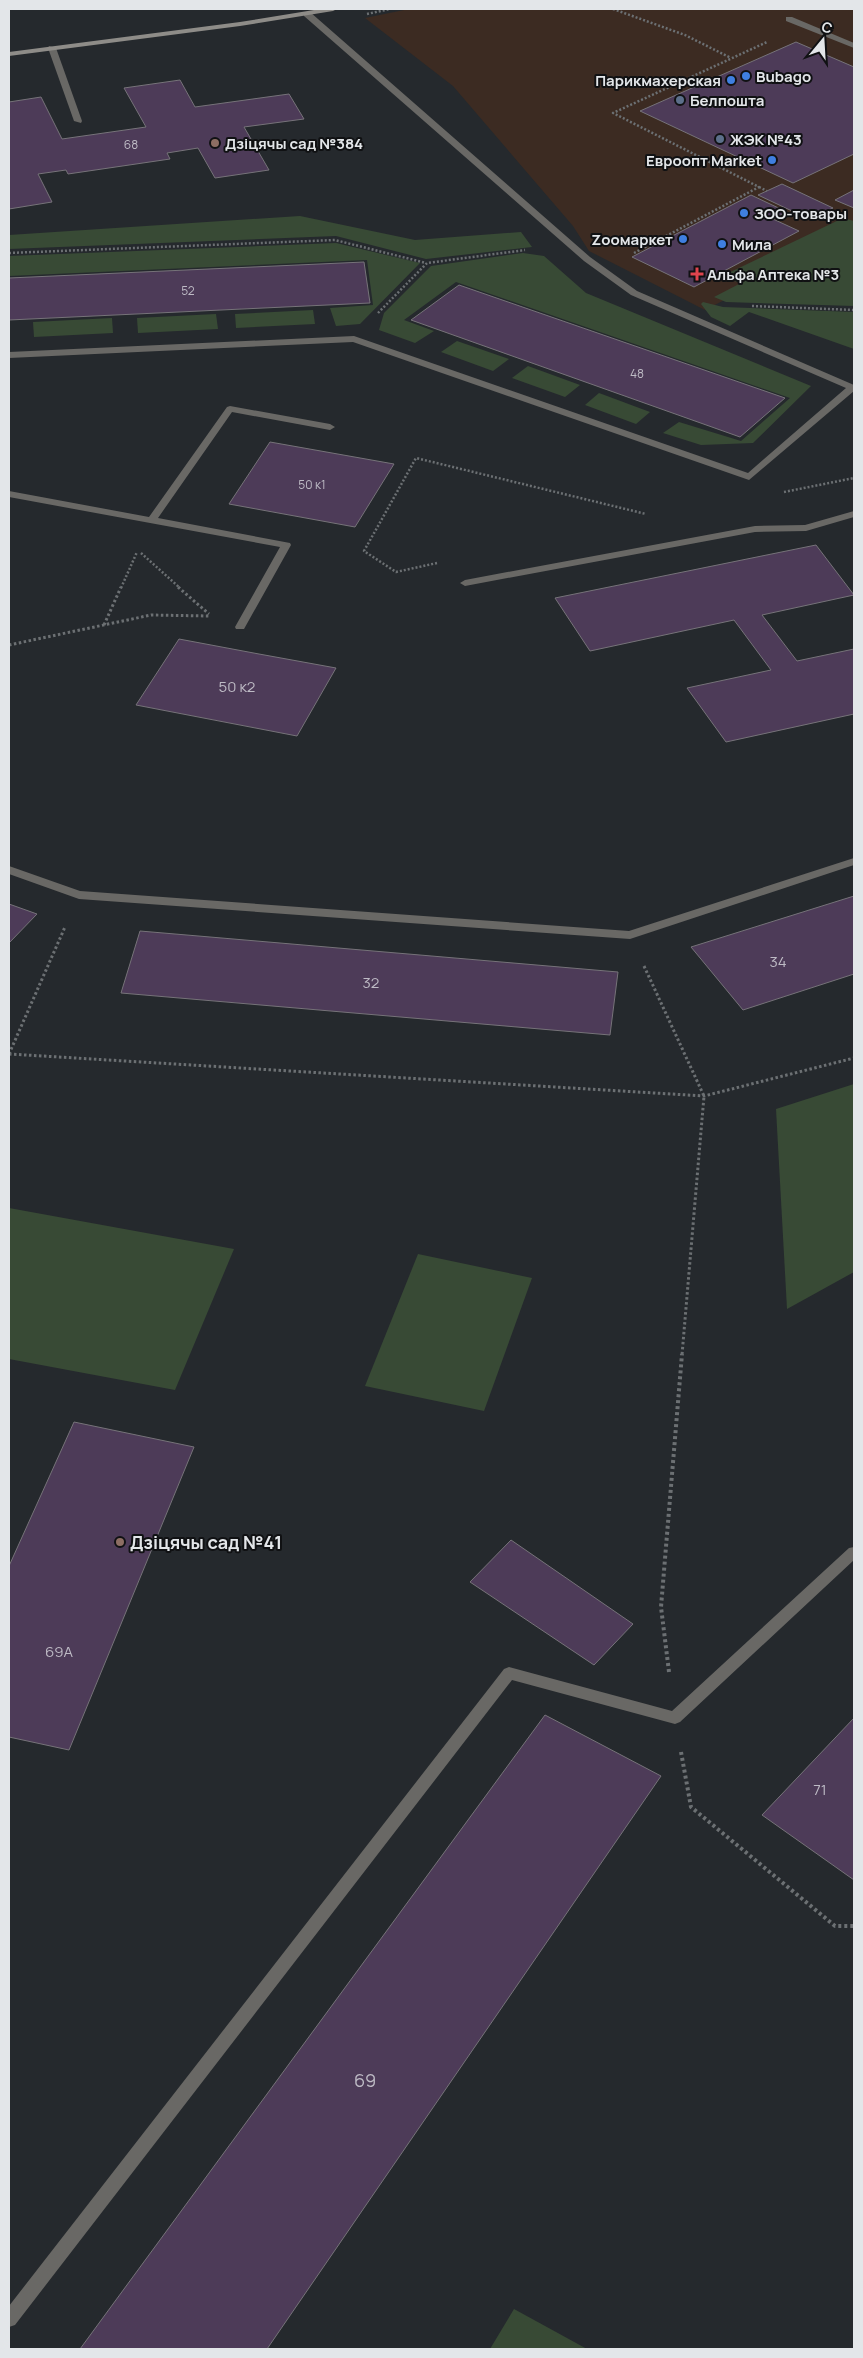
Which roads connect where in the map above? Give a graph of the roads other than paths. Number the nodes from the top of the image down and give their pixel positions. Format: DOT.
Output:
graph roads {
  1 [pos="333,9"];
  2 [pos="307,14"];
  3 [pos="789,19"];
  4 [pos="854,46"];
  5 [pos="52,48"];
  6 [pos="9,54"];
  7 [pos="78,121"];
  8 [pos="9,355"];
  9 [pos="853,387"];
  10 [pos="330,427"];
  11 [pos="9,494"];
  12 [pos="854,514"];
  13 [pos="152,520"];
  14 [pos="465,583"];
  15 [pos="240,627"];
  16 [pos="854,861"];
  17 [pos="9,870"];
  18 [pos="854,1552"];
  19 [pos="9,2319"];
  1 -- 2 [label="street"];
  2 -- 5 [label="street"];
  2 -- 9 [label="lane"];
  3 -- 4 [label="lane"];
  5 -- 6 [label="street"];
  5 -- 7 [label="lane"];
  8 -- 9 [label="lane"];
  10 -- 13 [label="lane"];
  11 -- 13 [label="lane"];
  12 -- 14 [label="lane"];
  13 -- 15 [label="lane"];
  16 -- 17 [label="lane"];
  18 -- 19 [label="lane"];
}
